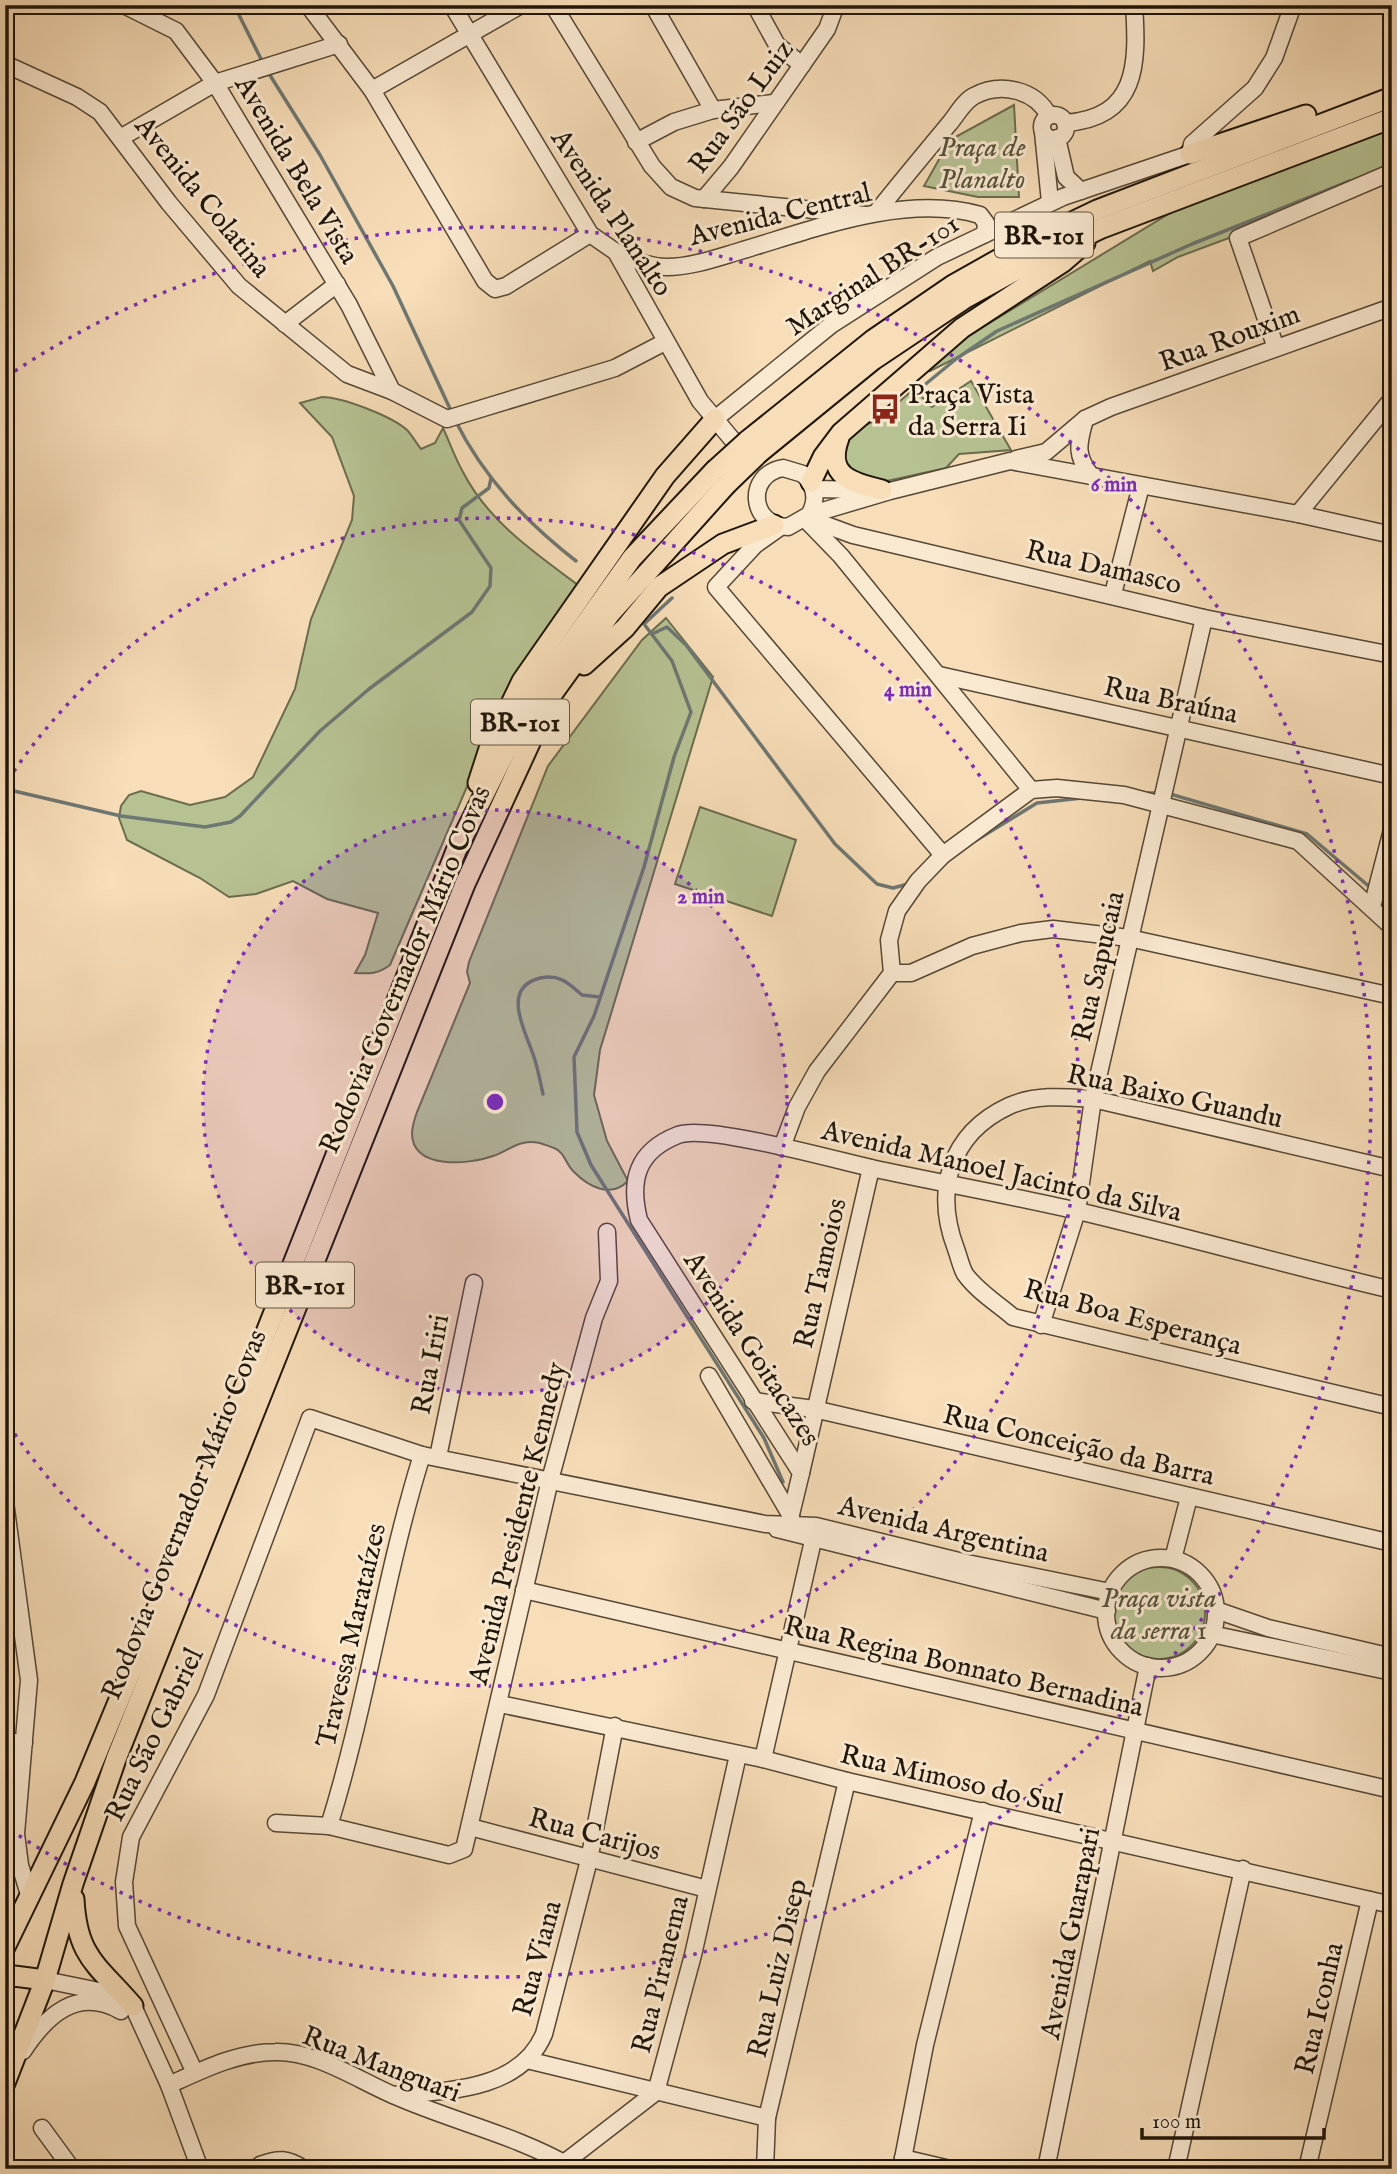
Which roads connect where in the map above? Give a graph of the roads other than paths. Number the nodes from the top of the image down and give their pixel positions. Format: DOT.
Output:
graph roads {
  1 [pos="124,5"];
  2 [pos="308,5"];
  3 [pos="452,5"];
  4 [pos="521,5"];
  5 [pos="553,5"];
  6 [pos="653,5"];
  7 [pos="755,5"];
  8 [pos="836,5"];
  9 [pos="1134,5"];
  10 [pos="1293,5"];
  11 [pos="470,36"];
  12 [pos="339,44"];
  13 [pos="5,64"];
  14 [pos="802,65"];
  15 [pos="215,83"];
  16 [pos="372,90"];
  17 [pos="1386,99"];
  18 [pos="773,103"];
  19 [pos="713,110"];
  20 [pos="1049,116"];
  21 [pos="1392,118"];
  22 [pos="1065,123"];
  23 [pos="1050,135"];
  24 [pos="122,137"];
  25 [pos="636,142"];
  26 [pos="1190,154"];
  27 [pos="1392,172"];
  28 [pos="1081,191"];
  29 [pos="704,200"];
  30 [pos="1050,202"];
  31 [pos="810,209"];
  32 [pos="870,214"];
  33 [pos="1102,228"];
  34 [pos="809,231"];
  35 [pos="590,234"];
  36 [pos="985,234"];
  37 [pos="616,252"];
  38 [pos="667,267"];
  39 [pos="635,283"];
  40 [pos="337,284"];
  41 [pos="1392,307"];
  42 [pos="285,324"];
  43 [pos="665,342"];
  44 [pos="1276,348"];
  45 [pos="392,391"];
  46 [pos="1392,399"];
  47 [pos="715,419"];
  48 [pos="1085,419"];
  49 [pos="841,433"];
  50 [pos="753,447"];
  51 [pos="1010,461"];
  52 [pos="764,477"];
  53 [pos="1091,477"];
  54 [pos="721,478"];
  55 [pos="812,485"];
  56 [pos="1141,486"];
  57 [pos="886,490"];
  58 [pos="846,505"];
  59 [pos="1298,514"];
  60 [pos="807,518"];
  61 [pos="777,526"];
  62 [pos="853,535"];
  63 [pos="1392,535"];
  64 [pos="625,552"];
  65 [pos="841,556"];
  66 [pos="652,580"];
  67 [pos="1113,594"];
  68 [pos="598,602"];
  69 [pos="1204,618"];
  70 [pos="1392,655"];
  71 [pos="939,675"];
  72 [pos="971,683"];
  73 [pos="553,692"];
  74 [pos="960,702"];
  75 [pos="1180,726"];
  76 [pos="1392,776"];
  77 [pos="1031,790"];
  78 [pos="1163,804"];
  79 [pos="1392,830"];
  80 [pos="943,855"];
  81 [pos="1373,909"];
  82 [pos="1392,913"];
  83 [pos="1392,927"];
  84 [pos="1129,938"];
  85 [pos="892,973"];
  86 [pos="1392,996"];
  87 [pos="1093,1099"];
  88 [pos="782,1147"];
  89 [pos="871,1168"];
  90 [pos="1392,1169"];
  91 [pos="945,1184"];
  92 [pos="633,1196"];
  93 [pos="1077,1211"];
  94 [pos="607,1232"];
  95 [pos="474,1283"];
  96 [pos="1392,1290"];
  97 [pos="1041,1325"];
  98 [pos="709,1377"];
  99 [pos="754,1401"];
  100 [pos="1392,1407"];
  101 [pos="814,1409"];
  102 [pos="310,1418"];
  103 [pos="430,1456"];
  104 [pos="801,1473"];
  105 [pos="550,1480"];
  106 [pos="1189,1497"];
  107 [pos="5,1502"];
  108 [pos="789,1524"];
  109 [pos="815,1533"];
  110 [pos="1392,1543"];
  111 [pos="1173,1559"];
  112 [pos="524,1590"];
  113 [pos="1110,1592"];
  114 [pos="1216,1610"];
  115 [pos="1107,1611"];
  116 [pos="1211,1634"];
  117 [pos="788,1652"];
  118 [pos="1392,1657"];
  119 [pos="1149,1666"];
  120 [pos="1392,1672"];
  121 [pos="500,1704"];
  122 [pos="615,1726"];
  123 [pos="1133,1731"];
  124 [pos="5,1741"];
  125 [pos="24,1743"];
  126 [pos="738,1755"];
  127 [pos="763,1759"];
  128 [pos="847,1781"];
  129 [pos="1392,1790"];
  130 [pos="983,1811"];
  131 [pos="276,1823"];
  132 [pos="329,1826"];
  133 [pos="470,1827"];
  134 [pos="10,1833"];
  135 [pos="1115,1843"];
  136 [pos="589,1860"];
  137 [pos="1243,1869"];
  138 [pos="73,1884"];
  139 [pos="707,1889"];
  140 [pos="30,1898"];
  141 [pos="1370,1900"];
  142 [pos="1392,1905"];
  143 [pos="5,1947"];
  144 [pos="5,1979"];
  145 [pos="46,1980"];
  146 [pos="133,2006"];
  147 [pos="144,2029"];
  148 [pos="527,2060"];
  149 [pos="195,2073"];
  150 [pos="8,2076"];
  151 [pos="169,2084"];
  152 [pos="656,2092"];
  153 [pos="393,2095"];
  154 [pos="767,2118"];
  155 [pos="42,2128"];
  156 [pos="902,2163"];
  157 [pos="568,2166"];
  158 [pos="258,2167"];
  159 [pos="72,2169"];
  160 [pos="200,2169"];
  161 [pos="304,2169"];
  162 [pos="765,2169"];
  163 [pos="950,2169"];
  164 [pos="1045,2169"];
  165 [pos="1177,2169"];
  166 [pos="1307,2169"];
  1 -- 15 [label="street, Avenida Bela Vista"];
  2 -- 12 [label="street"];
  3 -- 11 [label="street, Avenida Planalto"];
  4 -- 11 [label="street"];
  5 -- 25 [label="street"];
  6 -- 19 [label="street"];
  7 -- 14 [label="street"];
  8 -- 14 [label="street, Rua São Luiz"];
  9 -- 22 [label="street"];
  10 -- 26 [label="street"];
  11 -- 16 [label="street"];
  11 -- 35 [label="street, Avenida Planalto"];
  12 -- 15 [label="street"];
  12 -- 16 [label="street"];
  13 -- 24 [label="street, Avenida Colatina"];
  14 -- 18 [label="street, Rua São Luiz"];
  15 -- 24 [label="street"];
  15 -- 40 [label="street, Avenida Bela Vista"];
  16 -- 35 [label="street"];
  17 -- 26 [label="main road"];
  17 -- 50 [label="main road, Rodovia Governador Mário Covas / BR-101"];
  18 -- 19 [label="street"];
  18 -- 29 [label="street, Rua São Luiz"];
  19 -- 25 [label="street"];
  20 -- 22 [label="street"];
  20 -- 23 [label="street"];
  20 -- 32 [label="street"];
  21 -- 33 [label="main road, Rodovia Governador Mário Covas / BR-101"];
  22 -- 23 [label="street"];
  23 -- 28 [label="street"];
  23 -- 30 [label="street"];
  24 -- 42 [label="street, Avenida Colatina"];
  25 -- 29 [label="street"];
  26 -- 28 [label="street, Marginal BR-101"];
  27 -- 44 [label="street"];
  28 -- 30 [label="street, Marginal BR-101"];
  29 -- 31 [label="street"];
  30 -- 36 [label="street, Marginal BR-101"];
  31 -- 32 [label="street"];
  31 -- 34 [label="street"];
  32 -- 34 [label="street, Avenida Central"];
  32 -- 36 [label="street, Avenida Central"];
  33 -- 49 [label="main road"];
  33 -- 50 [label="main road, Rodovia Governador Mário Covas / BR-101"];
  34 -- 38 [label="street, Avenida Central"];
  35 -- 37 [label="street, Avenida Planalto"];
  36 -- 47 [label="street, Marginal BR-101"];
  37 -- 38 [label="street, Avenida Central"];
  37 -- 39 [label="street, Avenida Planalto"];
  38 -- 39 [label="street"];
  39 -- 43 [label="street, Avenida Planalto"];
  40 -- 42 [label="street"];
  40 -- 45 [label="street, Avenida Bela Vista"];
  41 -- 44 [label="street, Rua Rouxim"];
  42 -- 45 [label="street, Avenida Colatina"];
  43 -- 45 [label="street, Avenida Colatina"];
  43 -- 47 [label="street, Avenida Planalto"];
  44 -- 48 [label="street, Rua Rouxim"];
  46 -- 59 [label="street"];
  47 -- 52 [label="street, Avenida Planalto"];
  47 -- 64 [label="main road"];
  48 -- 51 [label="street, Rua Rouxim"];
  48 -- 53 [label="street"];
  49 -- 55 [label="main road"];
  49 -- 57 [label="main road"];
  50 -- 54 [label="main road, Rodovia Governador Mário Covas / BR-101, bridge"];
  51 -- 53 [label="street"];
  51 -- 57 [label="street, Rua Rouxim"];
  52 -- 55 [label="street"];
  52 -- 61 [label="street"];
  53 -- 56 [label="street"];
  54 -- 64 [label="main road, Rodovia Governador Mário Covas / BR-101"];
  54 -- 66 [label="main road, Rodovia Governador Mário Covas / BR-101"];
  55 -- 57 [label="street"];
  55 -- 60 [label="street"];
  56 -- 59 [label="street"];
  56 -- 67 [label="street"];
  57 -- 58 [label="street"];
  58 -- 60 [label="street"];
  58 -- 62 [label="street"];
  59 -- 63 [label="street"];
  60 -- 61 [label="street"];
  60 -- 62 [label="street, Rua Damasco"];
  60 -- 65 [label="street"];
  61 -- 66 [label="main road"];
  61 -- 80 [label="street"];
  62 -- 65 [label="street"];
  62 -- 67 [label="street, Rua Damasco"];
  64 -- 68 [label="main road, Rodovia Governador Mário Covas / BR-101"];
  65 -- 71 [label="street"];
  66 -- 68 [label="main road, Rodovia Governador Mário Covas / BR-101"];
  66 -- 73 [label="main road"];
  67 -- 69 [label="street, Rua Damasco"];
  68 -- 73 [label="main road, Rodovia Governador Mário Covas / BR-101"];
  68 -- 140 [label="main road, Rodovia Governador Mário Covas / BR-101"];
  69 -- 70 [label="street, Rua Damasco"];
  69 -- 75 [label="street, Rua Sapucaia"];
  71 -- 72 [label="street, Rua Braúna"];
  71 -- 74 [label="street"];
  72 -- 74 [label="street"];
  72 -- 75 [label="street, Rua Braúna"];
  73 -- 138 [label="main road, Rodovia Governador Mário Covas / BR-101"];
  74 -- 77 [label="street"];
  75 -- 76 [label="street, Rua Braúna"];
  75 -- 78 [label="street, Rua Sapucaia"];
  77 -- 78 [label="street"];
  77 -- 80 [label="street"];
  78 -- 81 [label="street"];
  78 -- 84 [label="street, Rua Sapucaia"];
  79 -- 81 [label="street"];
  80 -- 85 [label="street"];
  81 -- 82 [label="street"];
  81 -- 83 [label="street"];
  84 -- 85 [label="street"];
  84 -- 86 [label="street"];
  84 -- 87 [label="street, Rua Sapucaia"];
  85 -- 88 [label="street"];
  87 -- 90 [label="street, Rua Baixo Guandu"];
  87 -- 91 [label="street, Rua Baixo Guandu"];
  87 -- 93 [label="street, Rua Sapucaia"];
  88 -- 89 [label="street, Avenida Manoel Jacinto da Silva"];
  88 -- 92 [label="street, Avenida Manoel Jacinto da Silva"];
  89 -- 91 [label="street, Avenida Manoel Jacinto da Silva"];
  89 -- 101 [label="street, Rua Tamoios"];
  91 -- 93 [label="street, Avenida Manoel Jacinto da Silva"];
  91 -- 97 [label="street, Rua Boa Esperança"];
  92 -- 99 [label="street, Avenida Goitacazes"];
  93 -- 96 [label="street, Avenida Manoel Jacinto da Silva"];
  93 -- 97 [label="street, Rua Sapucaia"];
  94 -- 105 [label="street, Avenida Presidente Kennedy"];
  95 -- 103 [label="street, Rua Iriri"];
  97 -- 100 [label="street, Rua Boa Esperança"];
  98 -- 108 [label="street"];
  99 -- 101 [label="street, Rua Conceição da Barra"];
  99 -- 104 [label="street, Avenida Goitacazes"];
  101 -- 104 [label="street, Rua Tamoios"];
  101 -- 106 [label="street, Rua Conceição da Barra"];
  102 -- 103 [label="street, Avenida Argentina"];
  102 -- 149 [label="street, Rua São Gabriel"];
  103 -- 105 [label="street, Avenida Argentina"];
  103 -- 132 [label="street, Travessa Marataízes"];
  104 -- 108 [label="street, Avenida Goitacazes"];
  105 -- 108 [label="street, Avenida Argentina"];
  105 -- 112 [label="street, Avenida Presidente Kennedy"];
  106 -- 110 [label="street, Rua Conceição da Barra"];
  106 -- 111 [label="street"];
  107 -- 125 [label="street"];
  108 -- 109 [label="street, Avenida Argentina"];
  109 -- 113 [label="street, Avenida Argentina"];
  109 -- 115 [label="street, Avenida Argentina"];
  109 -- 117 [label="street"];
  111 -- 113 [label="street"];
  111 -- 114 [label="street"];
  112 -- 117 [label="street, Rua Regina Bonnato Bernadina"];
  112 -- 121 [label="street, Avenida Presidente Kennedy"];
  113 -- 115 [label="street"];
  114 -- 116 [label="street"];
  114 -- 118 [label="street"];
  115 -- 119 [label="street"];
  116 -- 119 [label="street"];
  116 -- 120 [label="street"];
  117 -- 123 [label="street, Rua Regina Bonnato Bernadina"];
  117 -- 127 [label="street"];
  119 -- 123 [label="street, Avenida Guarapari"];
  121 -- 122 [label="street, Rua Mimoso do Sul"];
  121 -- 133 [label="street, Avenida Presidente Kennedy"];
  122 -- 126 [label="street, Rua Mimoso do Sul"];
  122 -- 136 [label="street, Rua Viana"];
  123 -- 129 [label="street, Rua Regina Bonnato Bernadina"];
  123 -- 135 [label="street, Avenida Guarapari"];
  124 -- 125 [label="street"];
  125 -- 134 [label="street"];
  126 -- 127 [label="street, Rua Mimoso do Sul"];
  126 -- 139 [label="street, Rua Piranema"];
  127 -- 128 [label="street, Rua Mimoso do Sul"];
  128 -- 130 [label="street, Rua Mimoso do Sul"];
  128 -- 154 [label="street, Rua Luiz Disep"];
  130 -- 135 [label="street, Rua Mimoso do Sul"];
  130 -- 156 [label="street"];
  131 -- 132 [label="street"];
  132 -- 133 [label="street, Avenida Presidente Kennedy"];
  133 -- 136 [label="street, Rua Carijos"];
  134 -- 140 [label="street"];
  135 -- 137 [label="street, Rua Mimoso do Sul"];
  135 -- 164 [label="street, Avenida Guarapari"];
  136 -- 139 [label="street, Rua Carijos"];
  136 -- 148 [label="street, Rua Viana"];
  137 -- 141 [label="street, Rua Mimoso do Sul"];
  137 -- 165 [label="street"];
  138 -- 145 [label="main road, Rodovia Governador Mário Covas / BR-101"];
  138 -- 146 [label="main road"];
  139 -- 152 [label="street, Rua Piranema"];
  140 -- 143 [label="main road, Rodovia Governador Mário Covas / BR-101"];
  141 -- 142 [label="street, Rua Mimoso do Sul"];
  141 -- 166 [label="street, Rua Iconha"];
  144 -- 145 [label="main road"];
  145 -- 146 [label="street"];
  145 -- 150 [label="main road, Rodovia Governador Mário Covas / BR-101"];
  146 -- 147 [label="street"];
  147 -- 150 [label="street"];
  147 -- 151 [label="street"];
  148 -- 152 [label="street"];
  148 -- 153 [label="street, Rua Viana"];
  149 -- 151 [label="street, Rua Manguari"];
  149 -- 153 [label="street, Rua Manguari"];
  151 -- 160 [label="street"];
  152 -- 154 [label="street"];
  152 -- 157 [label="street, Rua Piranema"];
  153 -- 157 [label="street, Rua Manguari"];
  154 -- 162 [label="street, Rua Luiz Disep"];
  155 -- 159 [label="street"];
  156 -- 163 [label="street"];
  158 -- 161 [label="street"];
}
